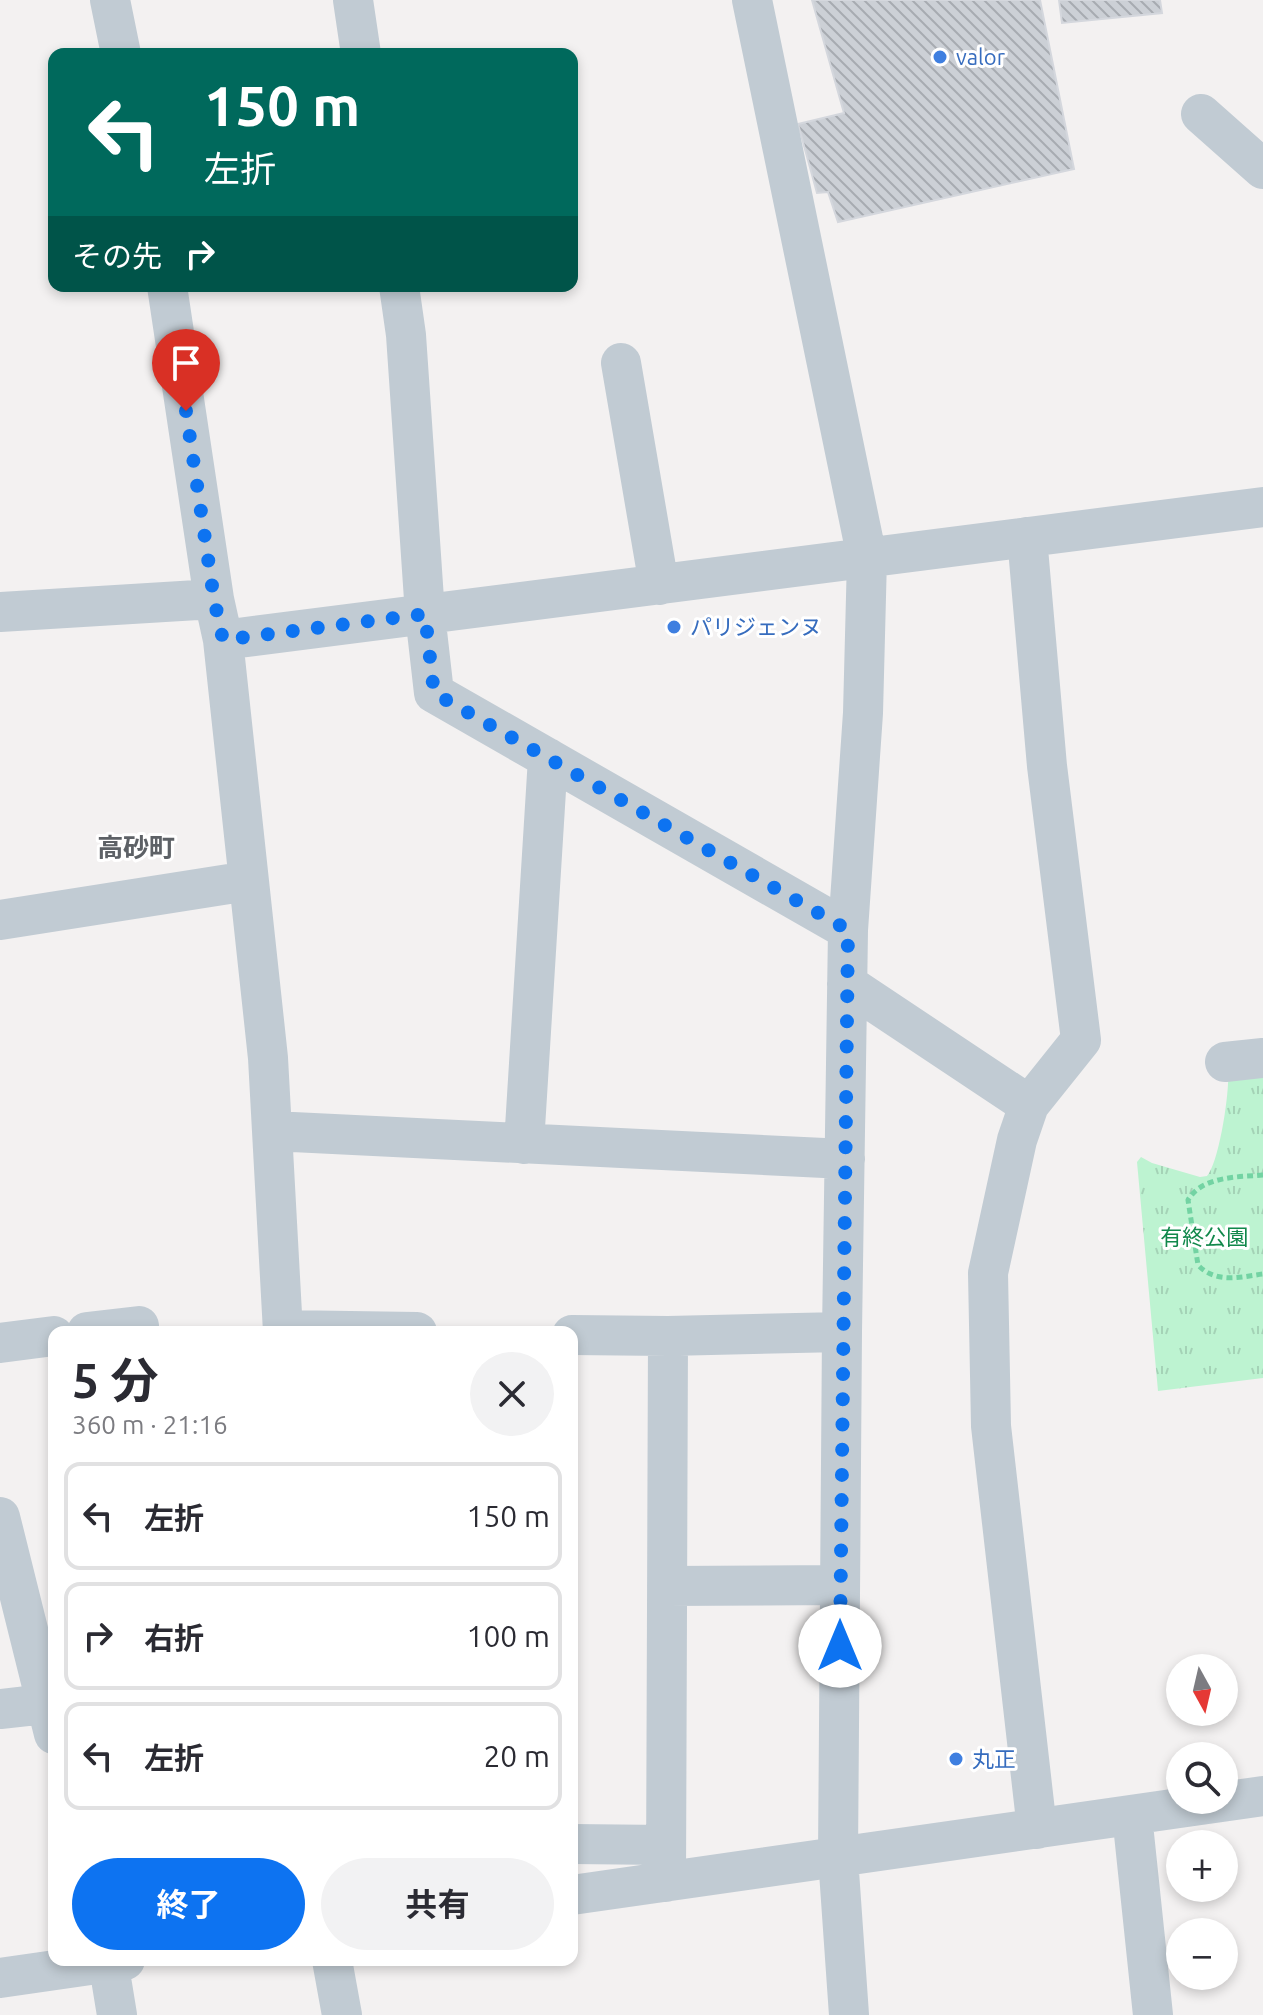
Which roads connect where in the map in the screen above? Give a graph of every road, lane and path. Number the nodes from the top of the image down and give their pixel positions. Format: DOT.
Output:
graph roads {
  1 [pos="110,0"];
  2 [pos="353,0"];
  3 [pos="752,0"];
  4 [pos="120,48"];
  5 [pos="360,48"];
  6 [pos="1201,114"];
  7 [pos="1263,169"];
  8 [pos="168,292"];
  9 [pos="400,292"];
  10 [pos="621,363"];
  11 [pos="1263,507"];
  12 [pos="1027,537"];
  13 [pos="867,558"];
  14 [pos="659,585"];
  15 [pos="214,599"];
  16 [pos="0,612"];
  17 [pos="425,614"];
  18 [pos="223,640"];
  19 [pos="548,758"];
  20 [pos="248,881"];
  21 [pos="0,920"];
  22 [pos="848,930"];
  23 [pos="847,984"];
  24 [pos="1029,1105"];
  25 [pos="272,1131"];
  26 [pos="524,1144"];
  27 [pos="845,1159"];
  28 [pos="1263,1175"];
  29 [pos="1263,1274"];
  30 [pos="283,1326"];
  31 [pos="842,1332"];
  32 [pos="578,1335"];
  33 [pos="668,1336"];
  34 [pos="48,1337"];
  35 [pos="0,1343"];
  36 [pos="0,1517"];
  37 [pos="840,1585"];
  38 [pos="667,1586"];
  39 [pos="48,1699"];
  40 [pos="0,1709"];
  41 [pos="48,1714"];
  42 [pos="1263,1796"];
  43 [pos="1132,1815"];
  44 [pos="1037,1829"];
  45 [pos="578,1845"];
  46 [pos="838,1857"];
  47 [pos="666,1864"];
  48 [pos="578,1893"];
  49 [pos="80,1966"];
  50 [pos="114,1966"];
  51 [pos="333,1966"];
  52 [pos="0,1978"];
  53 [pos="117,2015"];
  54 [pos="342,2015"];
  55 [pos="849,2015"];
  56 [pos="1153,2015"];
  1 -- 4 [label="street"];
  2 -- 5 [label="street"];
  3 -- 13 [label="street"];
  6 -- 7 [label="street"];
  8 -- 15 [label="street"];
  9 -- 17 [label="street"];
  10 -- 14 [label="street"];
  11 -- 12 [label="street"];
  12 -- 13 [label="street"];
  12 -- 24 [label="street"];
  13 -- 14 [label="street"];
  13 -- 22 [label="street"];
  14 -- 17 [label="street"];
  15 -- 16 [label="street"];
  15 -- 18 [label="street"];
  17 -- 18 [label="street"];
  17 -- 19 [label="street"];
  18 -- 20 [label="street"];
  19 -- 22 [label="street"];
  19 -- 26 [label="street"];
  20 -- 21 [label="street"];
  20 -- 25 [label="street"];
  22 -- 23 [label="street"];
  23 -- 24 [label="street"];
  23 -- 27 [label="street"];
  24 -- 44 [label="street"];
  25 -- 26 [label="street"];
  25 -- 30 [label="street"];
  26 -- 27 [label="street"];
  27 -- 31 [label="street"];
  28 -- 29 [label="path"];
  31 -- 33 [label="street"];
  31 -- 37 [label="street"];
  32 -- 33 [label="street"];
  33 -- 38 [label="street"];
  34 -- 35 [label="street"];
  36 -- 39 [label="street"];
  37 -- 38 [label="street"];
  37 -- 46 [label="street"];
  38 -- 47 [label="street"];
  40 -- 41 [label="street"];
  42 -- 43 [label="street"];
  43 -- 44 [label="street"];
  43 -- 56 [label="street"];
  44 -- 46 [label="street"];
  45 -- 47 [label="street"];
  46 -- 47 [label="street"];
  46 -- 55 [label="street"];
  47 -- 48 [label="street"];
  49 -- 52 [label="street"];
  50 -- 53 [label="street"];
  51 -- 54 [label="street"];
}
